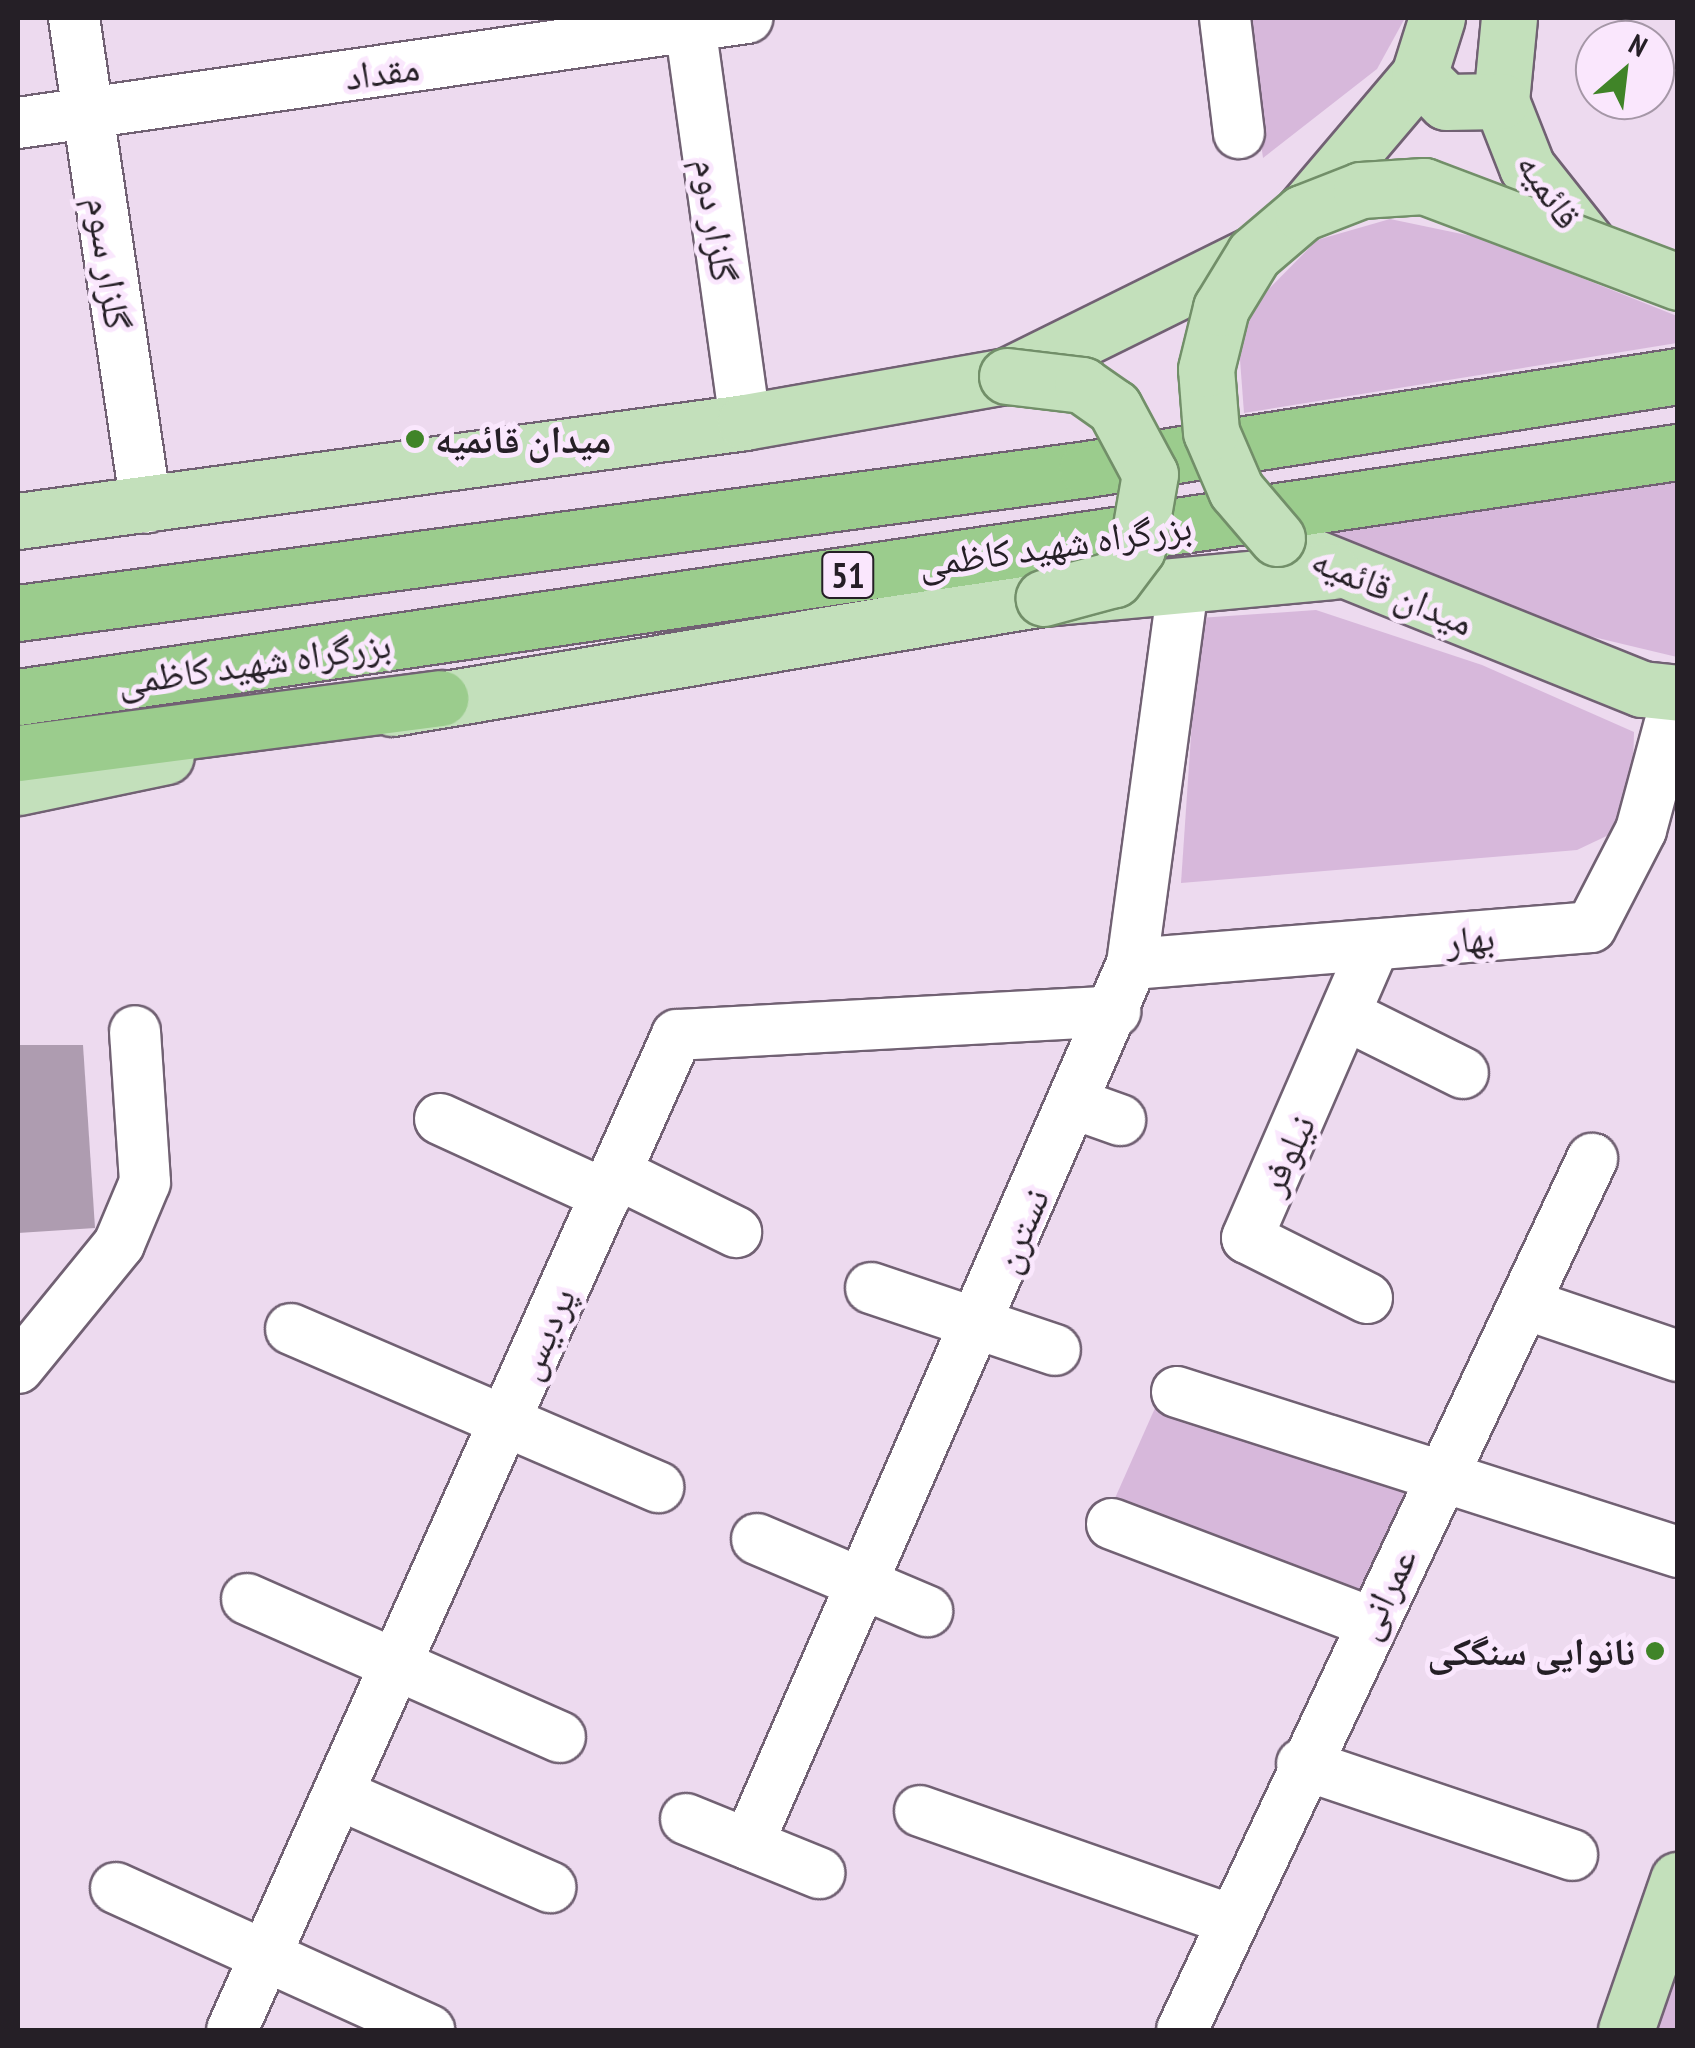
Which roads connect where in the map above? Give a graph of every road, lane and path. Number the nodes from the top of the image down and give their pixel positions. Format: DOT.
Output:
graph roads {
  1 [pos="74,18"];
  2 [pos="746,18"];
  3 [pos="1224,18"];
  4 [pos="1437,18"];
  5 [pos="1509,18"];
  6 [pos="689,22"];
  7 [pos="520,34"];
  8 [pos="1419,75"];
  9 [pos="1501,101"];
  10 [pos="88,113"];
  11 [pos="18,124"];
  12 [pos="1239,133"];
  13 [pos="1302,214"];
  14 [pos="1588,244"];
  15 [pos="1254,254"];
  16 [pos="1667,272"];
  17 [pos="1007,376"];
  18 [pos="1678,376"];
  19 [pos="745,422"];
  20 [pos="1678,452"];
  21 [pos="146,508"];
  22 [pos="18,522"];
  23 [pos="1332,571"];
  24 [pos="1183,585"];
  25 [pos="1043,598"];
  26 [pos="18,613"];
  27 [pos="18,696"];
  28 [pos="440,698"];
  29 [pos="1666,711"];
  30 [pos="18,753"];
  31 [pos="18,787"];
  32 [pos="1374,946"];
  33 [pos="1132,964"];
  34 [pos="1114,1011"];
  35 [pos="1350,1017"];
  36 [pos="134,1031"];
  37 [pos="1463,1072"];
  38 [pos="440,1118"];
  39 [pos="1592,1159"];
  40 [pos="611,1184"];
  41 [pos="736,1232"];
  42 [pos="871,1288"];
  43 [pos="1367,1298"];
  44 [pos="1528,1305"];
  45 [pos="979,1324"];
  46 [pos="291,1329"];
  47 [pos="1055,1350"];
  48 [pos="1678,1356"];
  49 [pos="18,1368"];
  50 [pos="1177,1392"];
  51 [pos="505,1420"];
  52 [pos="1443,1470"];
  53 [pos="658,1487"];
  54 [pos="1112,1524"];
  55 [pos="757,1538"];
  56 [pos="1678,1552"];
  57 [pos="866,1584"];
  58 [pos="248,1599"];
  59 [pos="928,1611"];
  60 [pos="1370,1622"];
  61 [pos="396,1662"];
  62 [pos="560,1737"];
  63 [pos="1302,1764"];
  64 [pos="338,1794"];
  65 [pos="920,1811"];
  66 [pos="686,1819"];
  67 [pos="748,1844"];
  68 [pos="1572,1854"];
  69 [pos="819,1873"];
  70 [pos="1678,1880"];
  71 [pos="116,1888"];
  72 [pos="550,1888"];
  73 [pos="1231,1920"];
  74 [pos="264,1958"];
  75 [pos="232,2030"];
  76 [pos="429,2030"];
  77 [pos="1182,2030"];
  78 [pos="1626,2030"];
  1 -- 10 [label="street, گلزار سوم"];
  2 -- 6 [label="street, مقداد"];
  3 -- 12 [label="street"];
  4 -- 8 [label="main road"];
  5 -- 9 [label="main road, قائمیه"];
  6 -- 7 [label="street, مقداد"];
  6 -- 19 [label="street, گلزار دوم"];
  7 -- 10 [label="street, مقداد"];
  8 -- 9 [label="main road"];
  8 -- 13 [label="main road"];
  9 -- 14 [label="main road, قائمیه"];
  10 -- 11 [label="street, مقداد"];
  10 -- 21 [label="street, گلزار سوم"];
  13 -- 14 [label="main road, میدان قائمیه, bridge"];
  13 -- 15 [label="main road, میدان قائمیه, bridge"];
  14 -- 16 [label="main road, میدان قائمیه, bridge"];
  15 -- 17 [label="main road"];
  15 -- 23 [label="main road, میدان قائمیه, bridge"];
  17 -- 19 [label="main road"];
  17 -- 25 [label="main road, bridge"];
  18 -- 26 [label="highway, بزرگراه شهید کاظمی / 51"];
  19 -- 21 [label="main road"];
  20 -- 27 [label="highway, بزرگراه شهید کاظمی / 51"];
  21 -- 22 [label="main road"];
  23 -- 24 [label="main road, بزرگراه شهید کاظمی"];
  23 -- 29 [label="main road, میدان قائمیه"];
  24 -- 25 [label="main road, بزرگراه شهید کاظمی"];
  24 -- 33 [label="street, نسترن"];
  25 -- 28 [label="main road, بزرگراه شهید کاظمی"];
  28 -- 30 [label="highway"];
  28 -- 31 [label="main road, بزرگراه شهید کاظمی"];
  29 -- 32 [label="street, بهار"];
  32 -- 33 [label="street, بهار"];
  32 -- 35 [label="street, نیلوفر"];
  33 -- 34 [label="street, نسترن"];
  34 -- 40 [label="street, پردیس"];
  34 -- 45 [label="street, نسترن"];
  35 -- 37 [label="street"];
  35 -- 43 [label="street, نیلوفر"];
  36 -- 49 [label="street"];
  38 -- 40 [label="street"];
  39 -- 44 [label="street, عمرانی"];
  40 -- 41 [label="street"];
  40 -- 51 [label="street, پردیس"];
  42 -- 45 [label="street"];
  44 -- 48 [label="street"];
  44 -- 52 [label="street, عمرانی"];
  45 -- 47 [label="street"];
  45 -- 57 [label="street, نسترن"];
  46 -- 51 [label="street"];
  50 -- 52 [label="street"];
  51 -- 53 [label="street"];
  51 -- 61 [label="street, پردیس"];
  52 -- 56 [label="street"];
  52 -- 60 [label="street, عمرانی"];
  54 -- 60 [label="street"];
  55 -- 57 [label="street"];
  57 -- 59 [label="street"];
  57 -- 67 [label="street, نسترن"];
  58 -- 61 [label="street"];
  60 -- 63 [label="street, عمرانی"];
  61 -- 62 [label="street"];
  61 -- 64 [label="street, پردیس"];
  63 -- 68 [label="street"];
  63 -- 73 [label="street, عمرانی"];
  64 -- 72 [label="street"];
  64 -- 74 [label="street, پردیس"];
  65 -- 73 [label="street"];
  66 -- 67 [label="street"];
  67 -- 69 [label="street"];
  70 -- 78 [label="main road"];
  71 -- 74 [label="street"];
  73 -- 77 [label="street, عمرانی"];
  74 -- 75 [label="street, پردیس"];
  74 -- 76 [label="street"];
}
